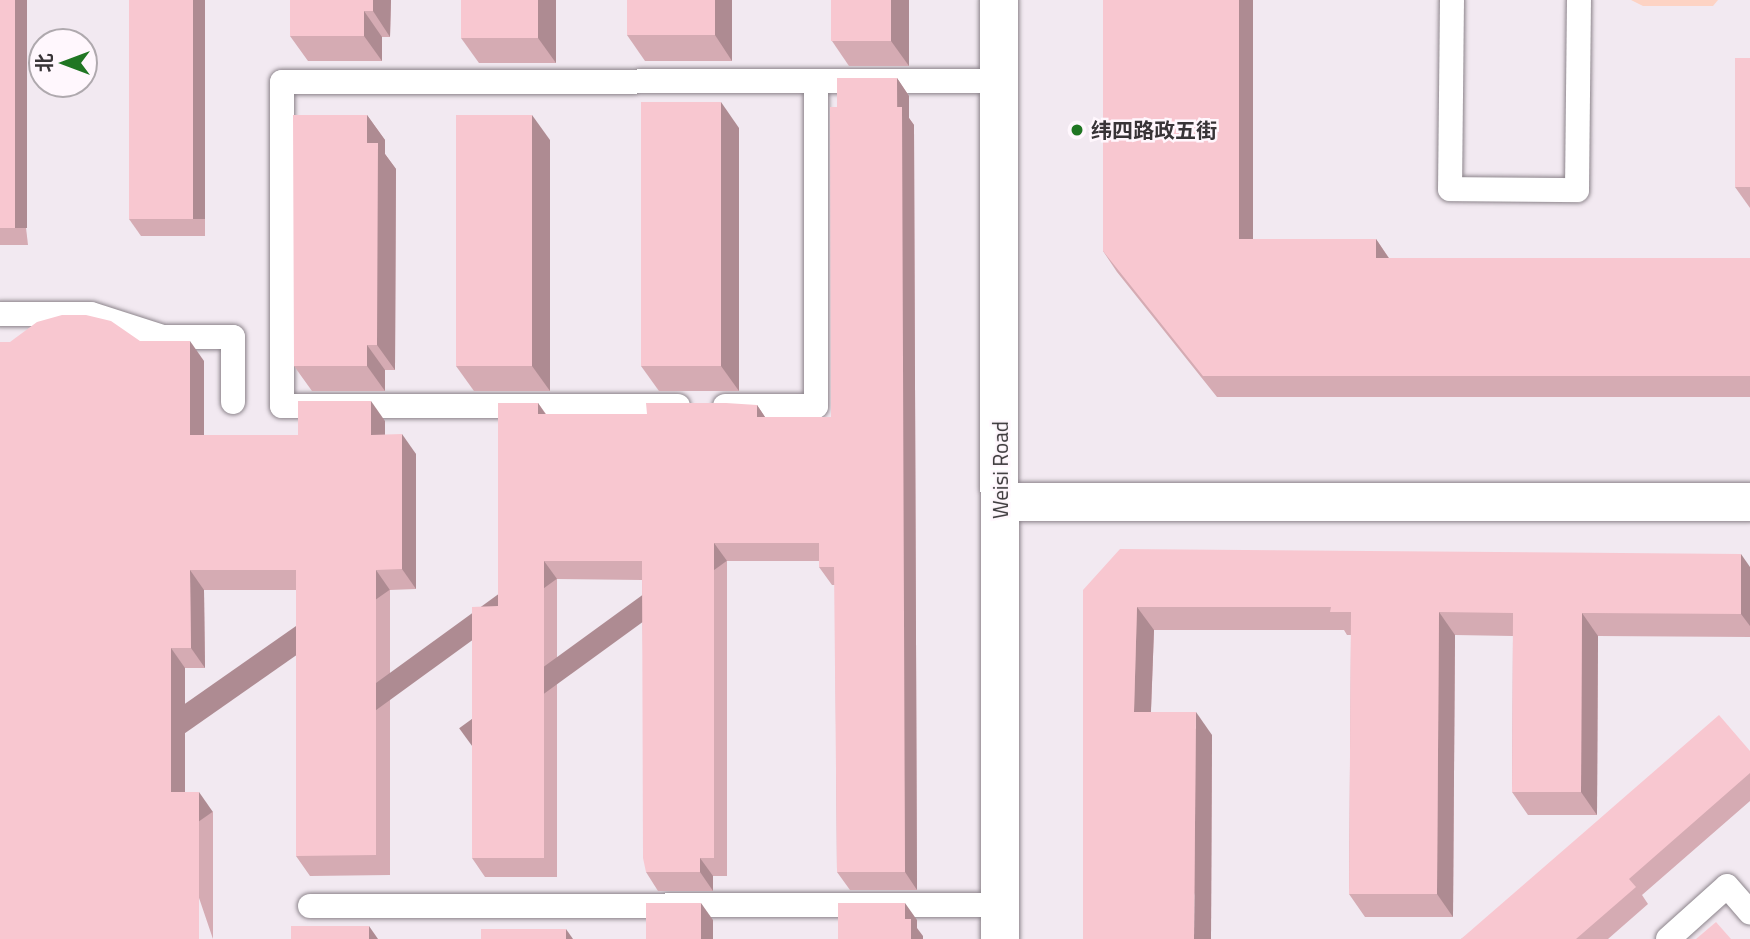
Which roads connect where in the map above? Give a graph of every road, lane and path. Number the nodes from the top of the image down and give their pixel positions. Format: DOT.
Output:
graph roads {
  1 [pos="999,0"];
  2 [pos="1452,0"];
  3 [pos="1579,0"];
  4 [pos="816,81"];
  5 [pos="1000,81"];
  6 [pos="0,314"];
  7 [pos="233,402"];
  8 [pos="1000,502"];
  9 [pos="1750,502"];
  10 [pos="310,906"];
  11 [pos="1750,912"];
  12 [pos="1000,922"];
  13 [pos="1668,939"];
  1 -- 5 [label="street, Weisi Road"];
  2 -- 3 [label="lane"];
  4 -- 4 [label="lane"];
  4 -- 5 [label="lane"];
  5 -- 8 [label="street, Weisi Road"];
  6 -- 7 [label="lane"];
  8 -- 9 [label="street"];
  8 -- 12 [label="street, Weisi Road"];
  10 -- 12 [label="lane"];
  11 -- 13 [label="lane"];
}
